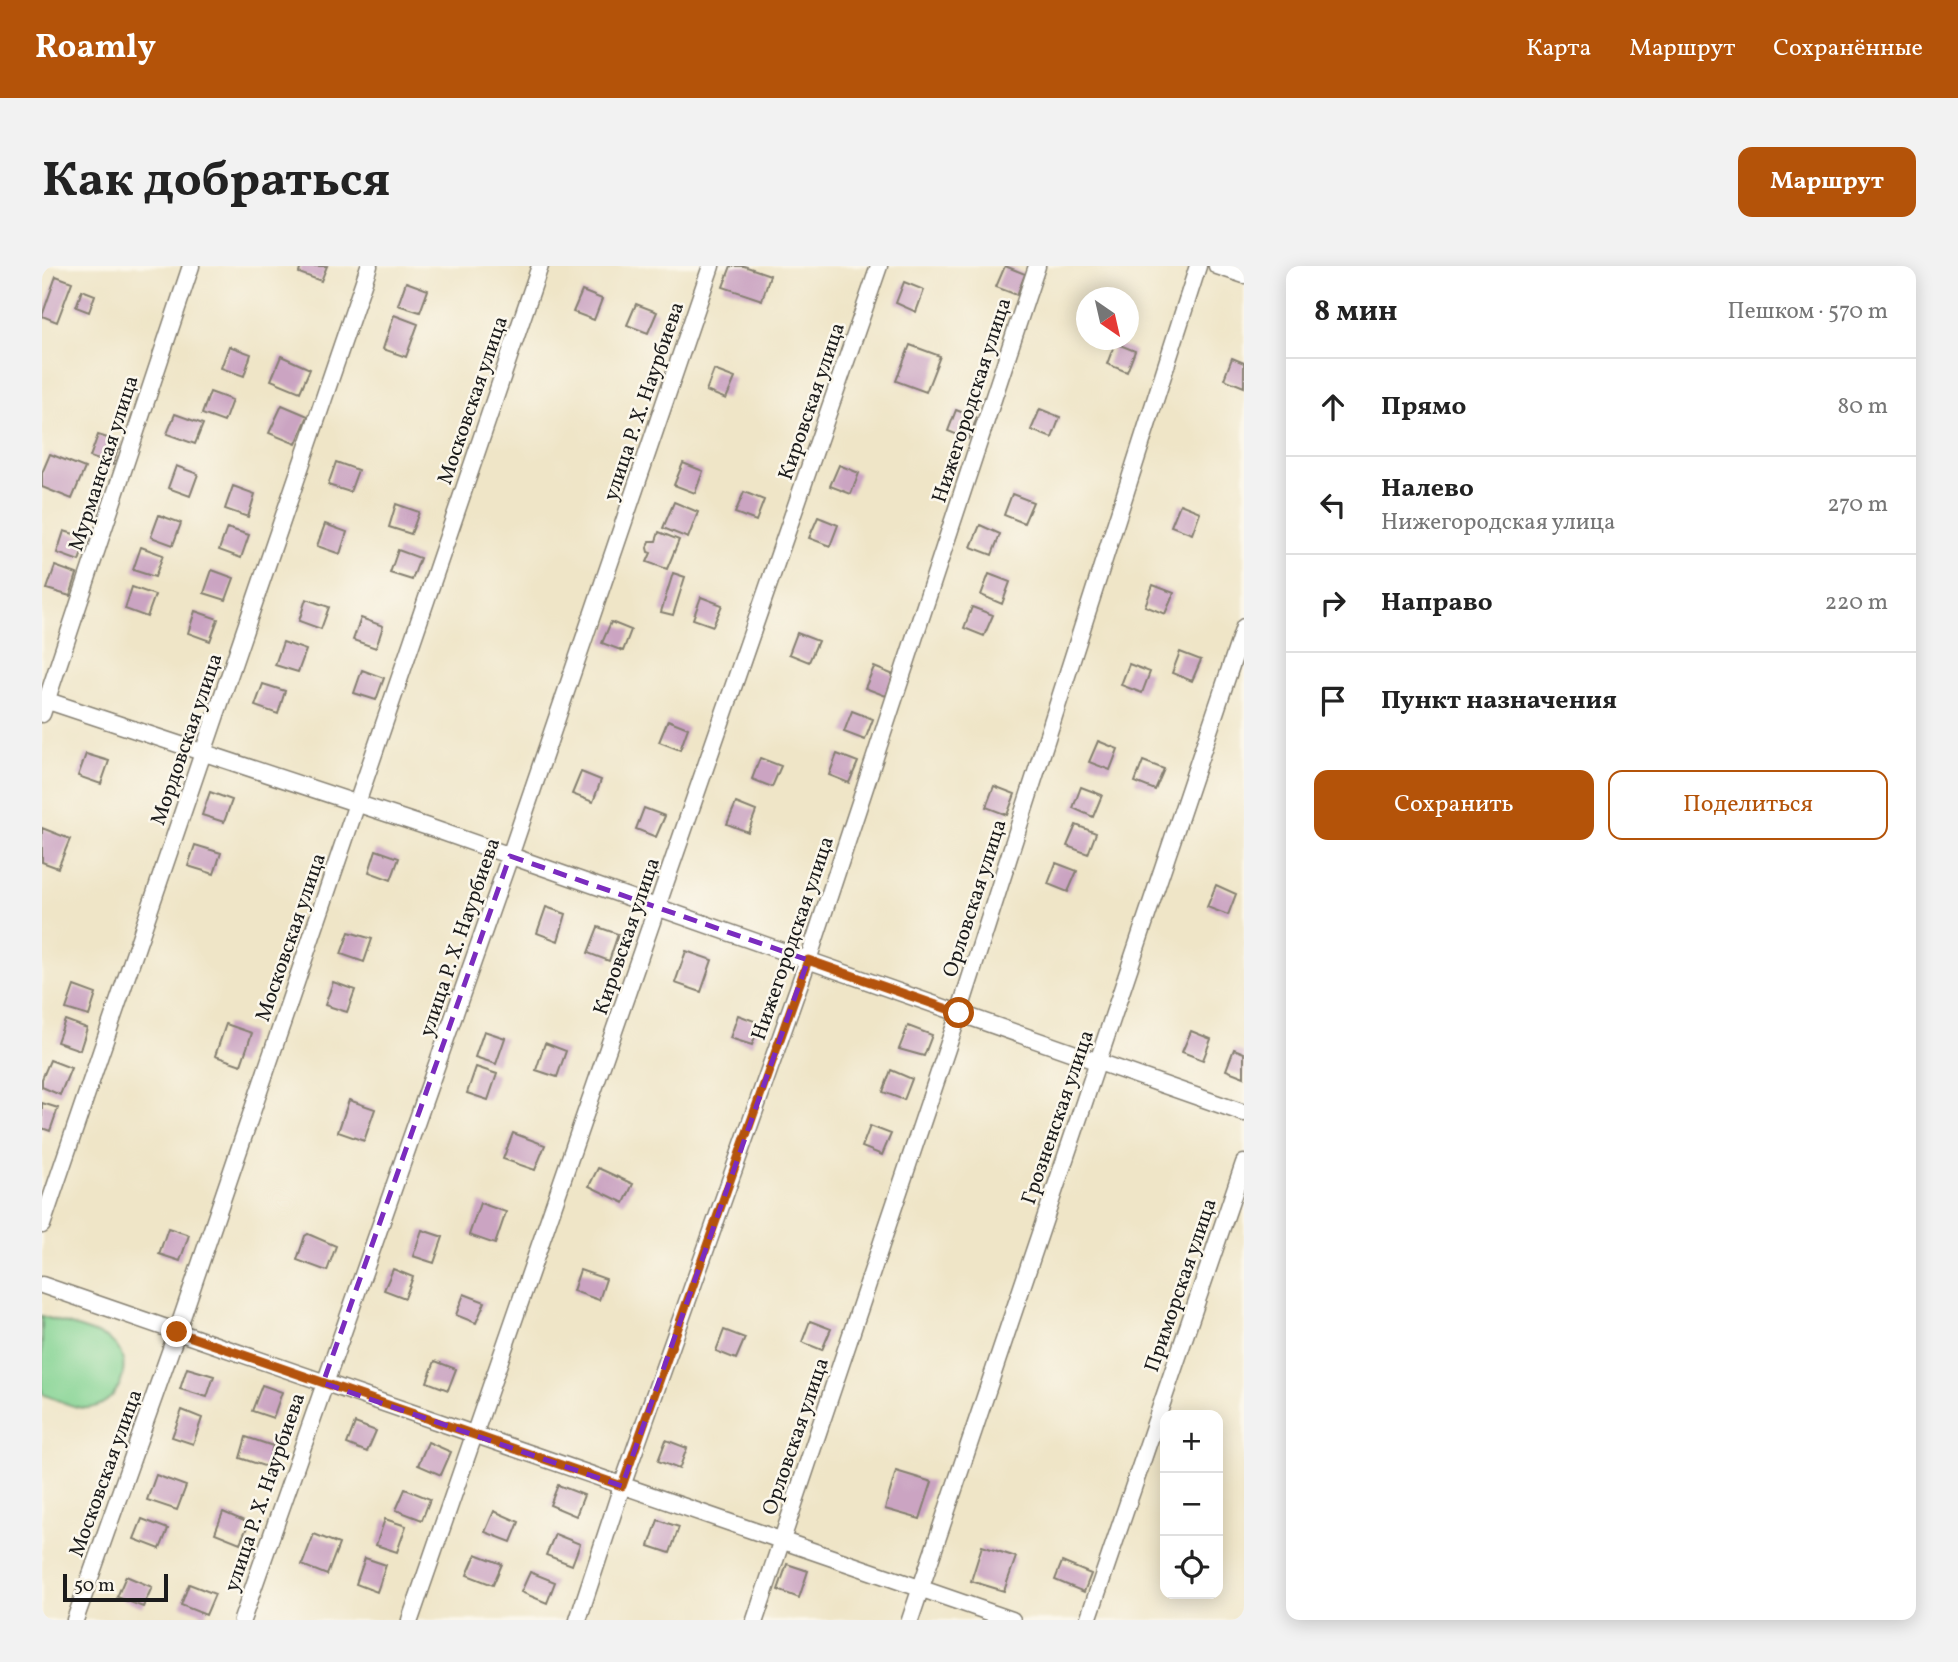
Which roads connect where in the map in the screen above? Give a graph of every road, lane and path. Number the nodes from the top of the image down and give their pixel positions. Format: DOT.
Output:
graph roads {
  1 [pos="191,266"];
  2 [pos="369,266"];
  3 [pos="540,266"];
  4 [pos="711,266"];
  5 [pos="879,266"];
  6 [pos="1037,266"];
  7 [pos="1198,266"];
  8 [pos="1217,266"];
  9 [pos="1244,275"];
  10 [pos="1244,627"];
  11 [pos="43,704"];
  12 [pos="204,752"];
  13 [pos="358,804"];
  14 [pos="510,856"];
  15 [pos="658,907"];
  16 [pos="808,960"];
  17 [pos="959,1013"];
  18 [pos="1098,1062"];
  19 [pos="1244,1113"];
  20 [pos="1244,1163"];
  21 [pos="42,1225"];
  22 [pos="42,1285"];
  23 [pos="177,1332"];
  24 [pos="323,1383"];
  25 [pos="474,1435"];
  26 [pos="622,1486"];
  27 [pos="782,1541"];
  28 [pos="921,1589"];
  29 [pos="75,1620"];
  30 [pos="242,1620"];
  31 [pos="410,1620"];
  32 [pos="578,1620"];
  33 [pos="755,1620"];
  34 [pos="910,1620"];
  35 [pos="1012,1620"];
  36 [pos="1087,1620"];
  1 -- 11 [label="street, Мурманская улица"];
  2 -- 12 [label="street, Мордовская улица"];
  3 -- 13 [label="street, Московская улица"];
  4 -- 14 [label="street, улица Р. Х. Наурбиева"];
  5 -- 15 [label="street, Кировская улица"];
  6 -- 16 [label="street, Нижегородская улица"];
  7 -- 17 [label="street, Орловская улица"];
  8 -- 9 [label="street"];
  10 -- 18 [label="street, Грозненская улица"];
  11 -- 12 [label="street"];
  12 -- 13 [label="street"];
  12 -- 21 [label="street, Мордовская улица"];
  13 -- 14 [label="street"];
  13 -- 23 [label="street, Московская улица"];
  14 -- 15 [label="street"];
  14 -- 24 [label="street, улица Р. Х. Наурбиева"];
  15 -- 16 [label="street"];
  15 -- 25 [label="street, Кировская улица"];
  16 -- 17 [label="street"];
  16 -- 26 [label="street, Нижегородская улица"];
  17 -- 18 [label="street"];
  17 -- 27 [label="street, Орловская улица"];
  18 -- 19 [label="street"];
  18 -- 28 [label="street, Грозненская улица"];
  20 -- 36 [label="street, Приморская улица"];
  22 -- 23 [label="street"];
  23 -- 24 [label="street"];
  23 -- 29 [label="street, Московская улица"];
  24 -- 25 [label="street"];
  24 -- 30 [label="street, улица Р. Х. Наурбиева"];
  25 -- 26 [label="street"];
  25 -- 31 [label="street, Кировская улица"];
  26 -- 27 [label="street"];
  26 -- 32 [label="street, Нижегородская улица"];
  27 -- 28 [label="street"];
  27 -- 33 [label="street, Орловская улица"];
  28 -- 34 [label="street, Грозненская улица"];
  28 -- 35 [label="street"];
}
